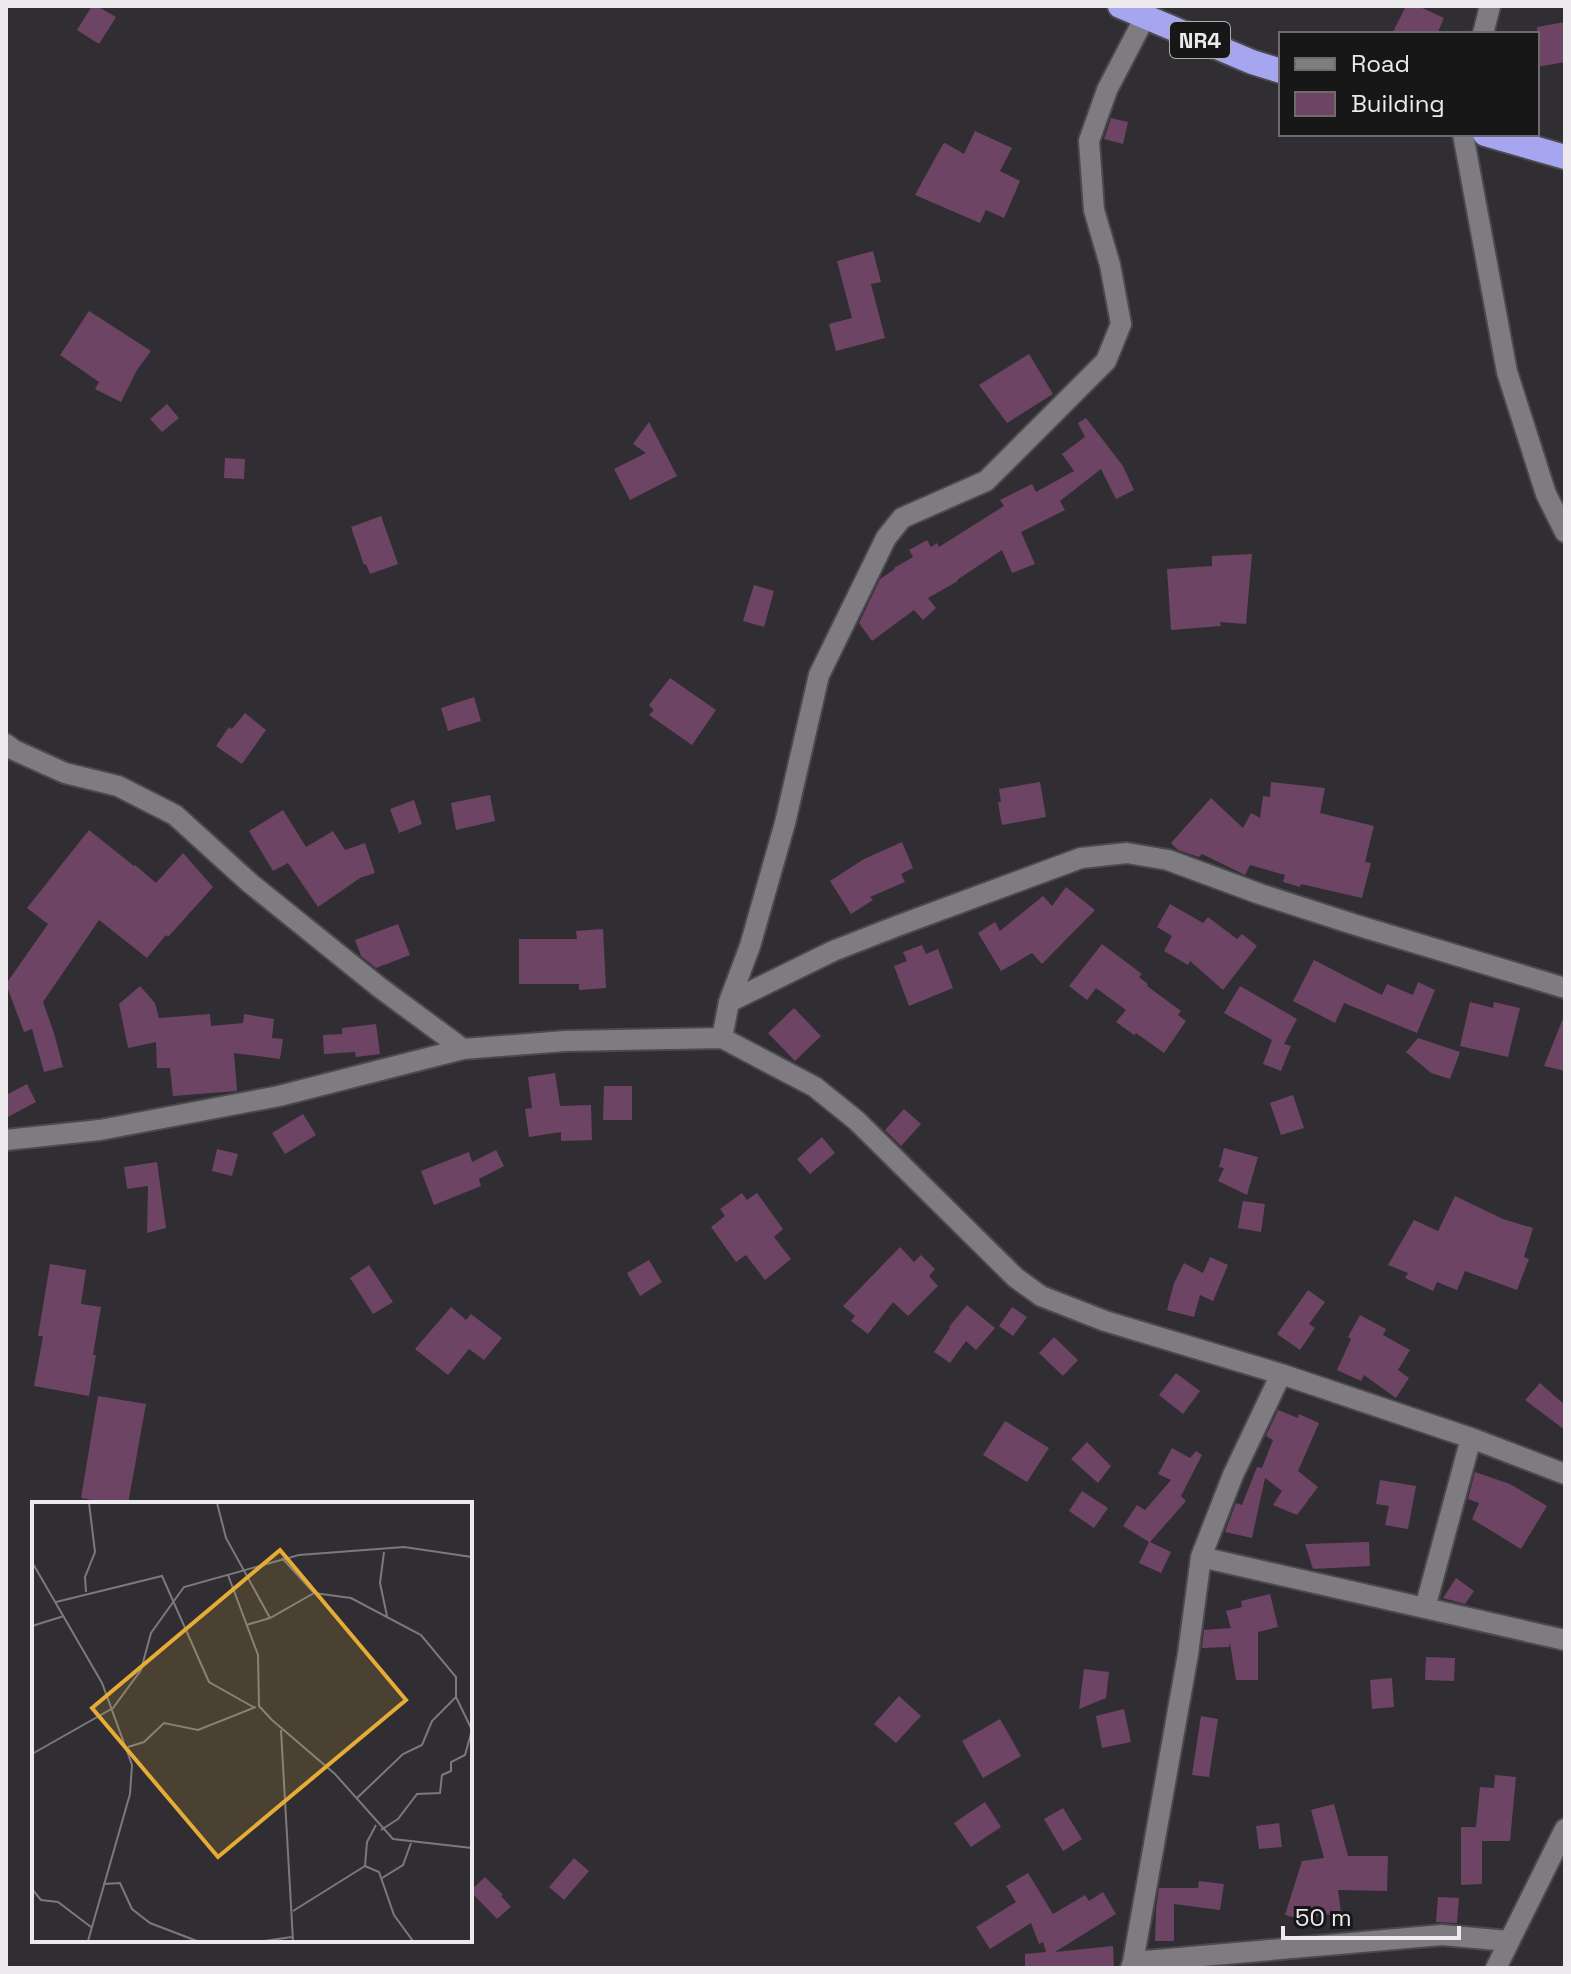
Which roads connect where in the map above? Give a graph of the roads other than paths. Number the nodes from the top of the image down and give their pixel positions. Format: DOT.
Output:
graph roads {
  1 [pos="1120,6"];
  2 [pos="1490,6"];
  3 [pos="1145,17"];
  4 [pos="1484,32"];
  5 [pos="1279,70"];
  6 [pos="1463,136"];
  7 [pos="1492,136"];
  8 [pos="1565,157"];
  9 [pos="1565,532"];
  10 [pos="6,744"];
  11 [pos="1565,988"];
  12 [pos="729,1002"];
  13 [pos="722,1038"];
  14 [pos="463,1049"];
  15 [pos="6,1140"];
  16 [pos="1281,1374"];
  17 [pos="1471,1438"];
  18 [pos="1565,1474"];
  19 [pos="1201,1557"];
  20 [pos="1425,1608"];
  21 [pos="1565,1640"];
  22 [pos="1565,1829"];
  23 [pos="1508,1941"];
  24 [pos="1132,1965"];
  25 [pos="1496,1968"];
  1 -- 3 [label="highway, NR4"];
  2 -- 4 [label="street"];
  3 -- 5 [label="highway, NR4"];
  3 -- 12 [label="street"];
  6 -- 9 [label="street"];
  7 -- 8 [label="highway"];
  10 -- 14 [label="street"];
  11 -- 12 [label="street"];
  12 -- 13 [label="street"];
  13 -- 14 [label="street"];
  13 -- 16 [label="street"];
  14 -- 15 [label="street"];
  16 -- 17 [label="street"];
  16 -- 19 [label="street"];
  17 -- 18 [label="street"];
  17 -- 20 [label="street"];
  19 -- 20 [label="street"];
  19 -- 24 [label="street"];
  20 -- 21 [label="street"];
  22 -- 23 [label="street"];
  23 -- 24 [label="street"];
  23 -- 25 [label="street"];
}
